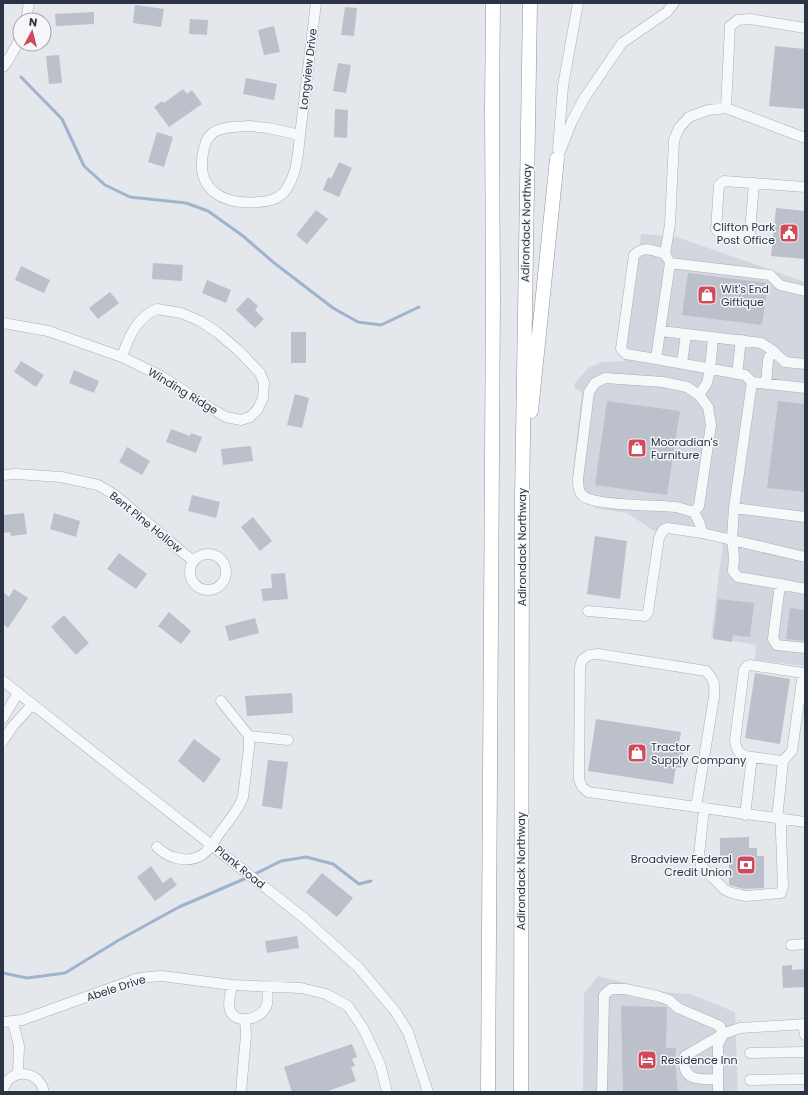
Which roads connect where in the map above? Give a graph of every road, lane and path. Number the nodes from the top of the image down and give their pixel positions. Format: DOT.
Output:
graph roads {
  1 [pos="316,3"];
  2 [pos="493,3"];
  3 [pos="530,3"];
  4 [pos="578,3"];
  5 [pos="674,3"];
  6 [pos="805,28"];
  7 [pos="13,52"];
  8 [pos="3,67"];
  9 [pos="726,108"];
  10 [pos="300,135"];
  11 [pos="805,138"];
  12 [pos="557,159"];
  13 [pos="754,183"];
  14 [pos="805,187"];
  15 [pos="665,254"];
  16 [pos="670,263"];
  17 [pos="805,291"];
  18 [pos="3,324"];
  19 [pos="661,331"];
  20 [pos="686,334"];
  21 [pos="713,338"];
  22 [pos="741,340"];
  23 [pos="772,350"];
  24 [pos="122,357"];
  25 [pos="656,359"];
  26 [pos="682,363"];
  27 [pos="805,364"];
  28 [pos="710,370"];
  29 [pos="736,374"];
  30 [pos="752,382"];
  31 [pos="766,384"];
  32 [pos="805,388"];
  33 [pos="699,394"];
  34 [pos="3,475"];
  35 [pos="522,499"];
  36 [pos="734,508"];
  37 [pos="694,512"];
  38 [pos="805,517"];
  39 [pos="702,533"];
  40 [pos="732,539"];
  41 [pos="805,557"];
  42 [pos="193,561"];
  43 [pos="780,584"];
  44 [pos="805,589"];
  45 [pos="588,611"];
  46 [pos="805,648"];
  47 [pos="3,681"];
  48 [pos="18,693"];
  49 [pos="221,701"];
  50 [pos="32,705"];
  51 [pos="3,718"];
  52 [pos="249,736"];
  53 [pos="288,740"];
  54 [pos="3,741"];
  55 [pos="752,757"];
  56 [pos="783,761"];
  57 [pos="700,808"];
  58 [pos="744,815"];
  59 [pos="779,820"];
  60 [pos="805,822"];
  61 [pos="212,845"];
  62 [pos="157,847"];
  63 [pos="805,944"];
  64 [pos="791,945"];
  65 [pos="232,985"];
  66 [pos="267,986"];
  67 [pos="245,1019"];
  68 [pos="8,1022"];
  69 [pos="804,1024"];
  70 [pos="723,1034"];
  71 [pos="805,1035"];
  72 [pos="750,1052"];
  73 [pos="805,1052"];
  74 [pos="18,1074"];
  75 [pos="718,1079"];
  76 [pos="805,1079"];
  77 [pos="750,1080"];
  78 [pos="3,1091"];
  79 [pos="44,1092"];
  80 [pos="241,1092"];
  81 [pos="387,1092"];
  82 [pos="428,1092"];
  83 [pos="488,1092"];
  84 [pos="521,1092"];
  85 [pos="602,1092"];
  86 [pos="718,1092"];
  1 -- 10 [label="street, Longview Drive"];
  2 -- 83 [label="highway"];
  3 -- 35 [label="highway, Adirondack Northway"];
  4 -- 12 [label="street"];
  5 -- 12 [label="street"];
  6 -- 9 [label="street"];
  7 -- 8 [label="street"];
  9 -- 11 [label="street"];
  9 -- 15 [label="street"];
  10 -- 10 [label="street, Longview Drive"];
  12 -- 35 [label="highway"];
  13 -- 13 [label="street"];
  13 -- 14 [label="street"];
  15 -- 16 [label="street"];
  15 -- 25 [label="street"];
  16 -- 17 [label="street"];
  16 -- 19 [label="street"];
  18 -- 24 [label="street, Winding Ridge"];
  19 -- 20 [label="street"];
  19 -- 25 [label="street"];
  20 -- 21 [label="street"];
  20 -- 26 [label="street"];
  21 -- 22 [label="street"];
  21 -- 28 [label="street"];
  22 -- 23 [label="street"];
  22 -- 29 [label="street"];
  23 -- 27 [label="street"];
  23 -- 31 [label="street"];
  24 -- 24 [label="street, Winding Ridge"];
  25 -- 26 [label="street"];
  26 -- 28 [label="street"];
  28 -- 29 [label="street"];
  28 -- 33 [label="street"];
  29 -- 30 [label="street"];
  30 -- 31 [label="street"];
  30 -- 36 [label="street"];
  31 -- 32 [label="street"];
  33 -- 37 [label="street"];
  33 -- 37 [label="street"];
  34 -- 42 [label="street, Bent Pine Hollow"];
  35 -- 84 [label="highway, Adirondack Northway"];
  36 -- 38 [label="street"];
  36 -- 40 [label="street"];
  37 -- 39 [label="street"];
  39 -- 40 [label="street"];
  39 -- 45 [label="street"];
  40 -- 41 [label="street"];
  40 -- 43 [label="street"];
  43 -- 44 [label="street"];
  43 -- 46 [label="street"];
  47 -- 48 [label="street, Plank Road"];
  48 -- 50 [label="street, Plank Road"];
  48 -- 51 [label="street"];
  49 -- 52 [label="street"];
  50 -- 54 [label="street"];
  50 -- 61 [label="street, Plank Road"];
  52 -- 53 [label="street"];
  52 -- 61 [label="street"];
  55 -- 56 [label="street"];
  55 -- 56 [label="street"];
  55 -- 58 [label="street"];
  56 -- 59 [label="street"];
  57 -- 57 [label="street"];
  57 -- 58 [label="street"];
  57 -- 59 [label="street"];
  58 -- 59 [label="street"];
  59 -- 60 [label="street"];
  61 -- 62 [label="street"];
  61 -- 82 [label="street, Plank Road"];
  63 -- 64 [label="street"];
  65 -- 66 [label="street, Abele Drive"];
  65 -- 67 [label="street"];
  65 -- 68 [label="street, Abele Drive"];
  66 -- 67 [label="street"];
  66 -- 81 [label="street, Abele Drive"];
  67 -- 80 [label="street"];
  68 -- 74 [label="street"];
  69 -- 70 [label="street"];
  69 -- 71 [label="street"];
  70 -- 75 [label="street"];
  70 -- 75 [label="street"];
  70 -- 85 [label="street"];
  72 -- 73 [label="street"];
  74 -- 78 [label="street"];
  74 -- 79 [label="street"];
  75 -- 86 [label="street"];
  76 -- 77 [label="street"];
}
